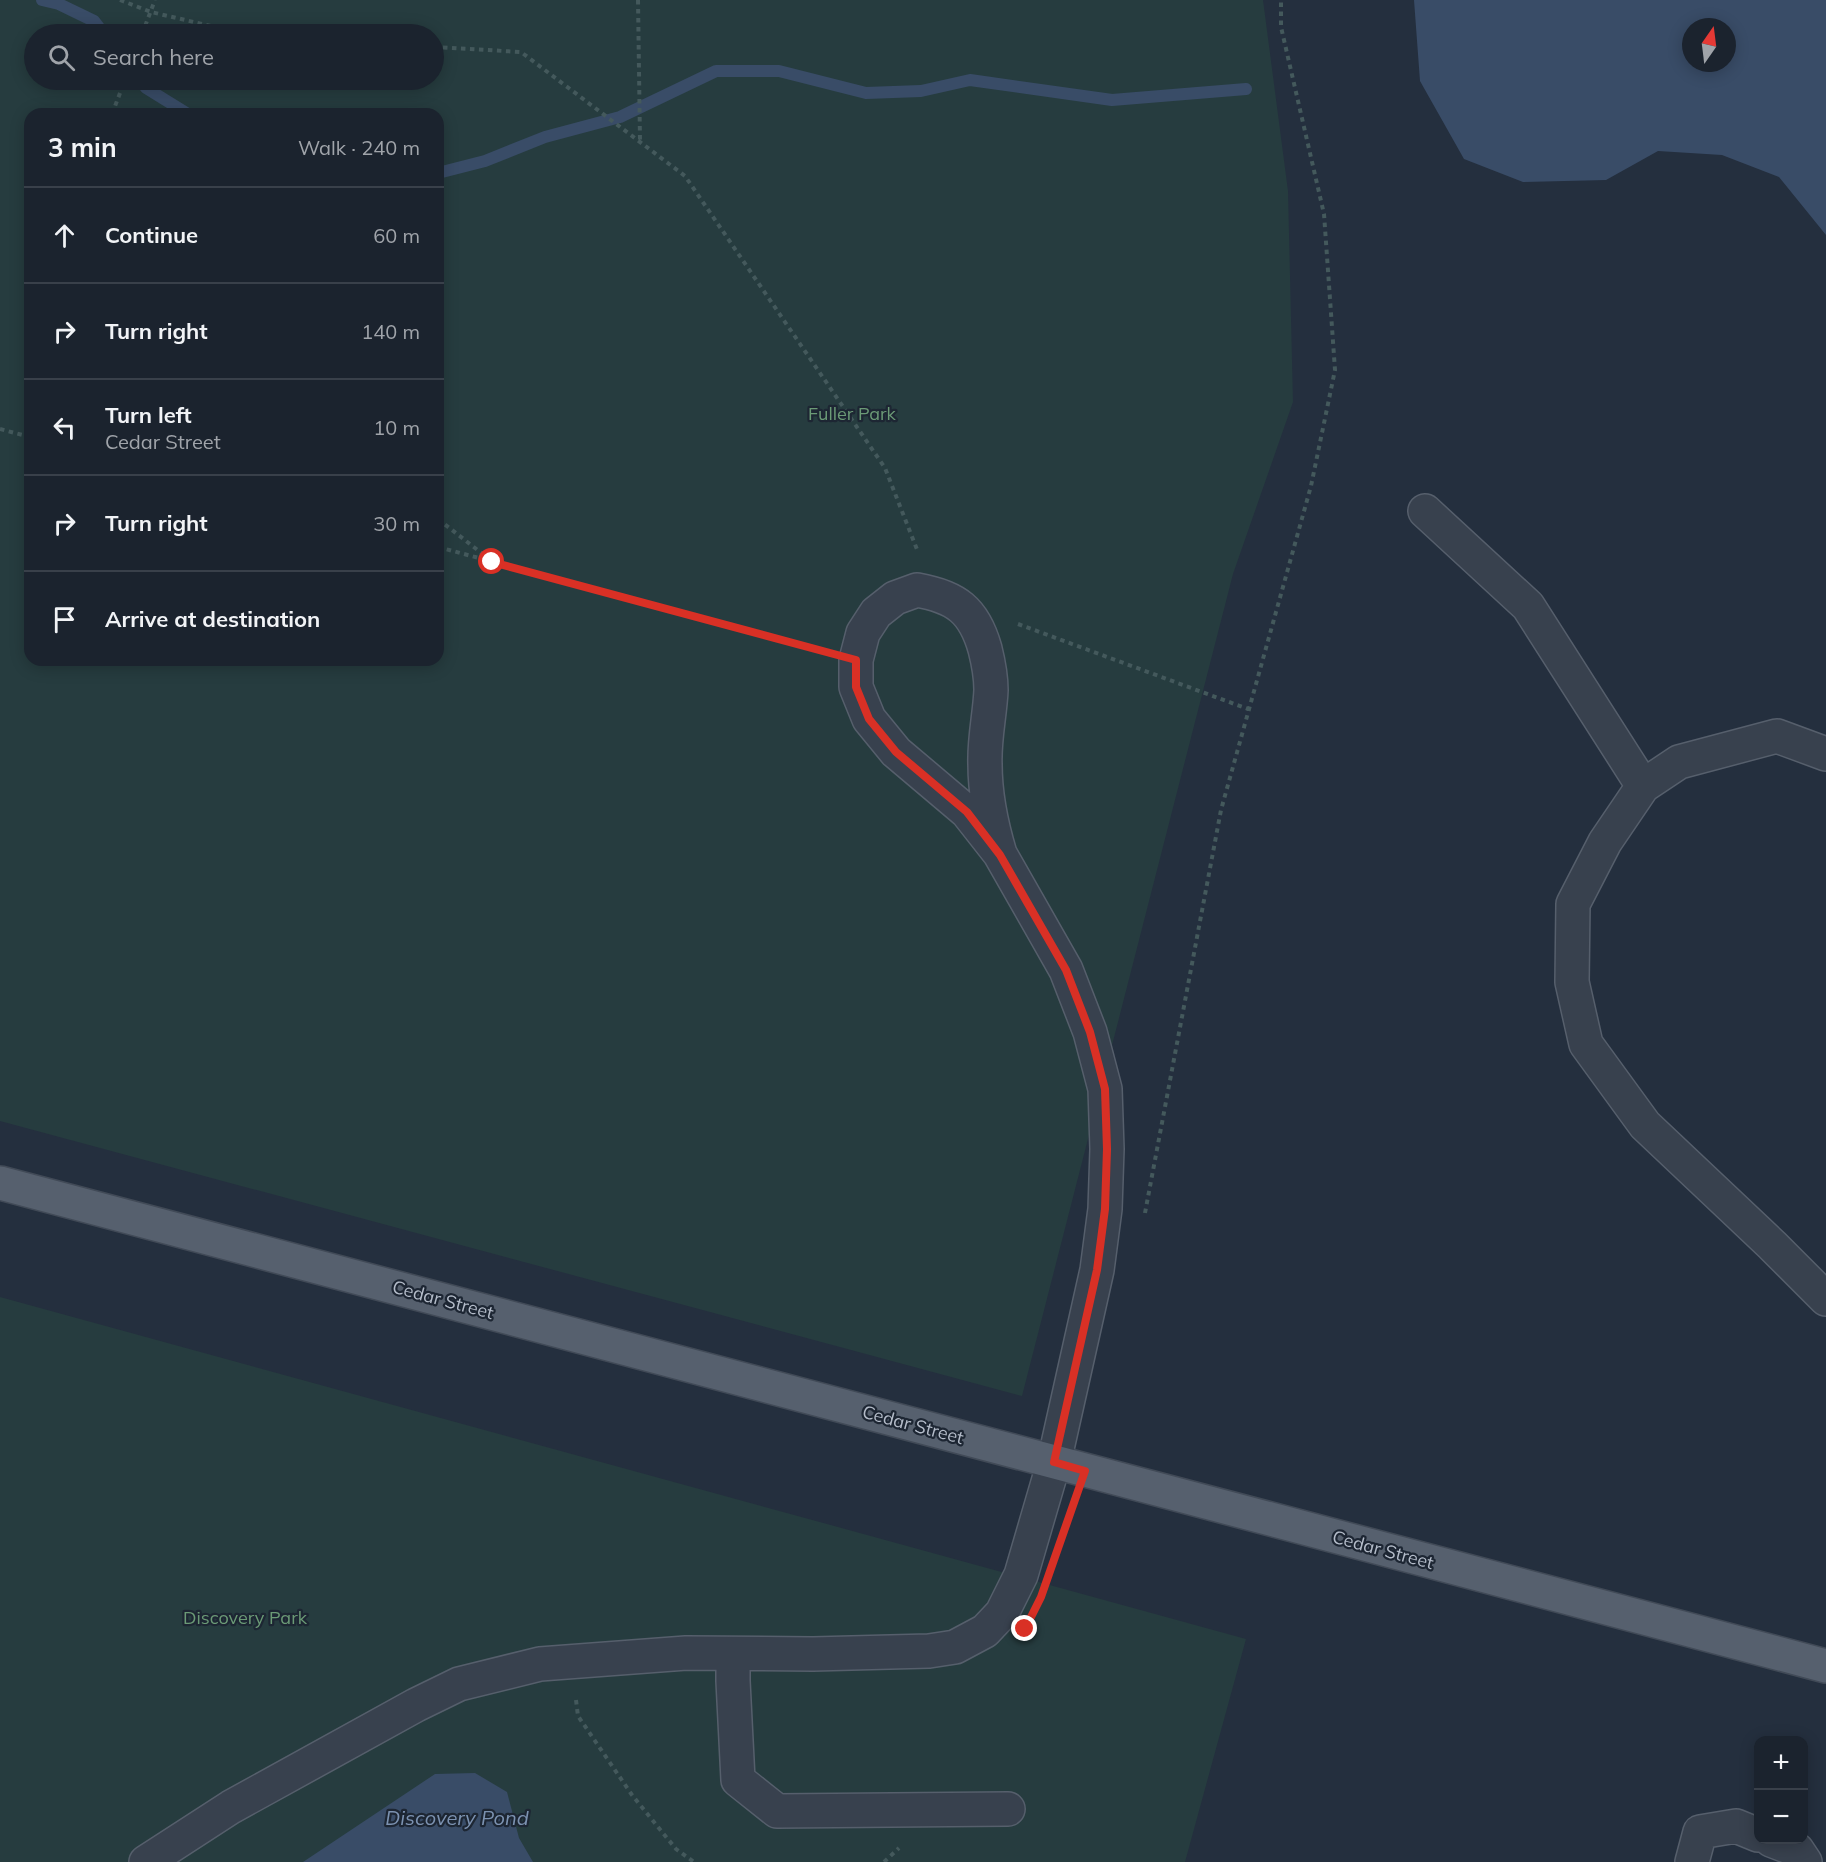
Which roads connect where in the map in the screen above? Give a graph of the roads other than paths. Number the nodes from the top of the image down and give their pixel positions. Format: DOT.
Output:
graph roads {
  1 [pos="1425,511"];
  2 [pos="1826,754"];
  3 [pos="1644,786"];
  4 [pos="1000,855"];
  5 [pos="0,1184"];
  6 [pos="1826,1299"];
  7 [pos="1054,1462"];
  8 [pos="733,1654"];
  9 [pos="1826,1666"];
  10 [pos="1008,1809"];
  11 [pos="1754,1833"];
  12 [pos="1783,1844"];
  13 [pos="146,1862"];
  14 [pos="1692,1862"];
  15 [pos="1805,1862"];
  1 -- 3 [label="lane"];
  2 -- 3 [label="lane"];
  3 -- 6 [label="lane"];
  4 -- 4 [label="lane"];
  4 -- 7 [label="lane"];
  5 -- 7 [label="main road, Cedar Street"];
  7 -- 8 [label="lane"];
  7 -- 9 [label="main road, Cedar Street"];
  8 -- 10 [label="lane"];
  8 -- 13 [label="lane"];
  11 -- 14 [label="lane"];
  12 -- 15 [label="lane"];
}
